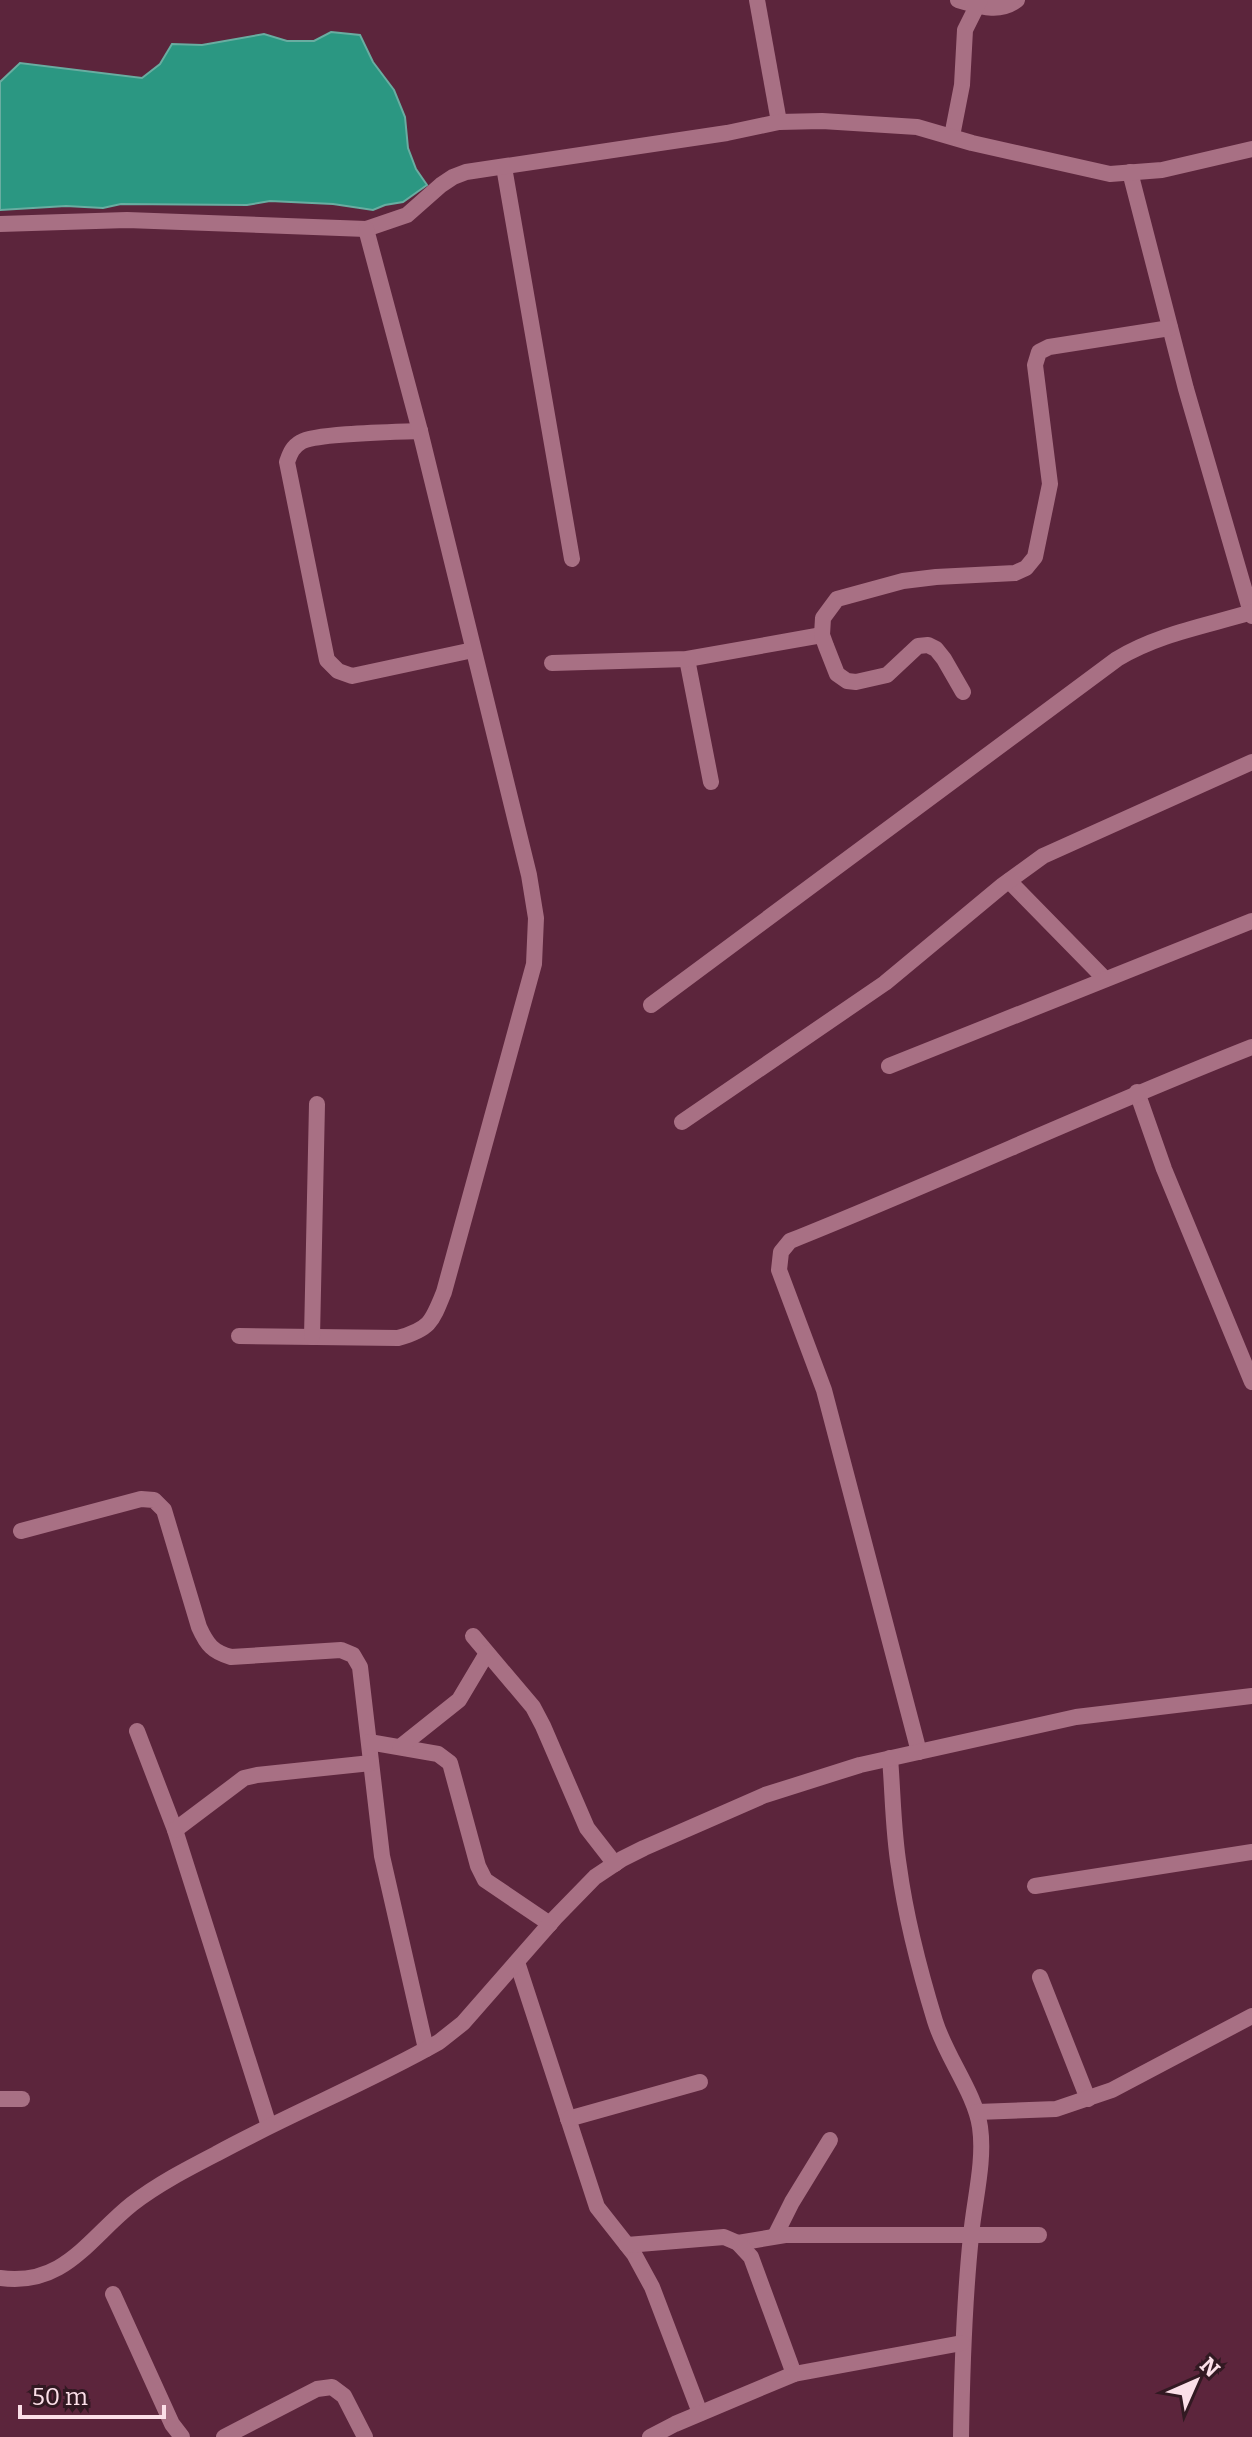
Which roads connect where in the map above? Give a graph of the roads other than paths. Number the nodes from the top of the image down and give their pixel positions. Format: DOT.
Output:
graph roads {
  1 [pos="757,0"];
  2 [pos="958,0"];
  3 [pos="1017,0"];
  4 [pos="980,3"];
  5 [pos="779,122"];
  6 [pos="952,136"];
  7 [pos="1252,149"];
  8 [pos="504,167"];
  9 [pos="1130,172"];
  10 [pos="0,224"];
  11 [pos="366,229"];
  12 [pos="1170,328"];
  13 [pos="420,431"];
  14 [pos="572,559"];
  15 [pos="1252,614"];
  16 [pos="822,635"];
  17 [pos="473,650"];
  18 [pos="687,659"];
  19 [pos="552,663"];
  20 [pos="963,692"];
  21 [pos="1252,762"];
  22 [pos="711,782"];
  23 [pos="1009,881"];
  24 [pos="1252,921"];
  25 [pos="1105,979"];
  26 [pos="651,1005"];
  27 [pos="1252,1047"];
  28 [pos="889,1066"];
  29 [pos="1137,1092"];
  30 [pos="317,1104"];
  31 [pos="682,1122"];
  32 [pos="239,1336"];
  33 [pos="312,1337"];
  34 [pos="1252,1382"];
  35 [pos="21,1531"];
  36 [pos="473,1636"];
  37 [pos="487,1653"];
  38 [pos="1252,1696"];
  39 [pos="137,1731"];
  40 [pos="369,1742"];
  41 [pos="400,1747"];
  42 [pos="919,1752"];
  43 [pos="890,1758"];
  44 [pos="371,1763"];
  45 [pos="175,1830"];
  46 [pos="1252,1852"];
  47 [pos="615,1864"];
  48 [pos="1035,1886"];
  49 [pos="550,1924"];
  50 [pos="517,1962"];
  51 [pos="1040,1977"];
  52 [pos="1252,2016"];
  53 [pos="426,2049"];
  54 [pos="700,2082"];
  55 [pos="0,2099"];
  56 [pos="22,2099"];
  57 [pos="1088,2099"];
  58 [pos="977,2112"];
  59 [pos="568,2119"];
  60 [pos="269,2126"];
  61 [pos="830,2140"];
  62 [pos="971,2235"];
  63 [pos="1039,2235"];
  64 [pos="775,2236"];
  65 [pos="738,2243"];
  66 [pos="627,2245"];
  67 [pos="0,2278"];
  68 [pos="113,2294"];
  69 [pos="962,2343"];
  70 [pos="794,2374"];
  71 [pos="700,2413"];
  72 [pos="677,2430"];
  73 [pos="182,2437"];
  74 [pos="224,2437"];
  75 [pos="365,2437"];
  76 [pos="650,2437"];
  77 [pos="961,2437"];
  1 -- 5 [label="street"];
  2 -- 4 [label="street"];
  3 -- 4 [label="street"];
  4 -- 6 [label="street"];
  5 -- 6 [label="street"];
  5 -- 8 [label="street"];
  6 -- 9 [label="street"];
  7 -- 9 [label="street"];
  8 -- 11 [label="street"];
  8 -- 14 [label="street"];
  9 -- 12 [label="street"];
  10 -- 11 [label="street"];
  11 -- 13 [label="street"];
  12 -- 15 [label="street"];
  12 -- 16 [label="street"];
  13 -- 17 [label="street"];
  13 -- 17 [label="street"];
  15 -- 26 [label="street"];
  16 -- 18 [label="street"];
  16 -- 20 [label="street"];
  17 -- 33 [label="street"];
  18 -- 19 [label="street"];
  18 -- 22 [label="street"];
  21 -- 23 [label="street"];
  23 -- 25 [label="street"];
  23 -- 31 [label="street"];
  24 -- 25 [label="street"];
  25 -- 28 [label="street"];
  27 -- 29 [label="street"];
  29 -- 34 [label="street"];
  29 -- 42 [label="street"];
  30 -- 33 [label="street"];
  32 -- 33 [label="street"];
  35 -- 40 [label="street"];
  36 -- 37 [label="street"];
  37 -- 41 [label="street"];
  37 -- 47 [label="street"];
  38 -- 42 [label="street"];
  39 -- 45 [label="street"];
  40 -- 41 [label="street"];
  40 -- 44 [label="street"];
  41 -- 49 [label="street"];
  42 -- 43 [label="street"];
  43 -- 47 [label="street"];
  43 -- 58 [label="street"];
  44 -- 45 [label="street"];
  44 -- 53 [label="street"];
  45 -- 60 [label="street"];
  46 -- 48 [label="street"];
  47 -- 49 [label="street"];
  49 -- 50 [label="street"];
  50 -- 53 [label="street"];
  50 -- 59 [label="street"];
  51 -- 57 [label="street"];
  52 -- 57 [label="street"];
  53 -- 60 [label="street"];
  54 -- 59 [label="street"];
  55 -- 56 [label="street"];
  57 -- 58 [label="street"];
  58 -- 62 [label="street"];
  59 -- 66 [label="street"];
  60 -- 67 [label="street"];
  61 -- 64 [label="street"];
  62 -- 63 [label="street"];
  62 -- 64 [label="street"];
  62 -- 69 [label="street"];
  64 -- 65 [label="street"];
  65 -- 66 [label="street"];
  65 -- 70 [label="street"];
  66 -- 71 [label="street"];
  68 -- 73 [label="street"];
  69 -- 70 [label="street"];
  69 -- 77 [label="street"];
  70 -- 71 [label="street"];
  71 -- 72 [label="street"];
  72 -- 76 [label="street"];
  74 -- 75 [label="street"];
}
